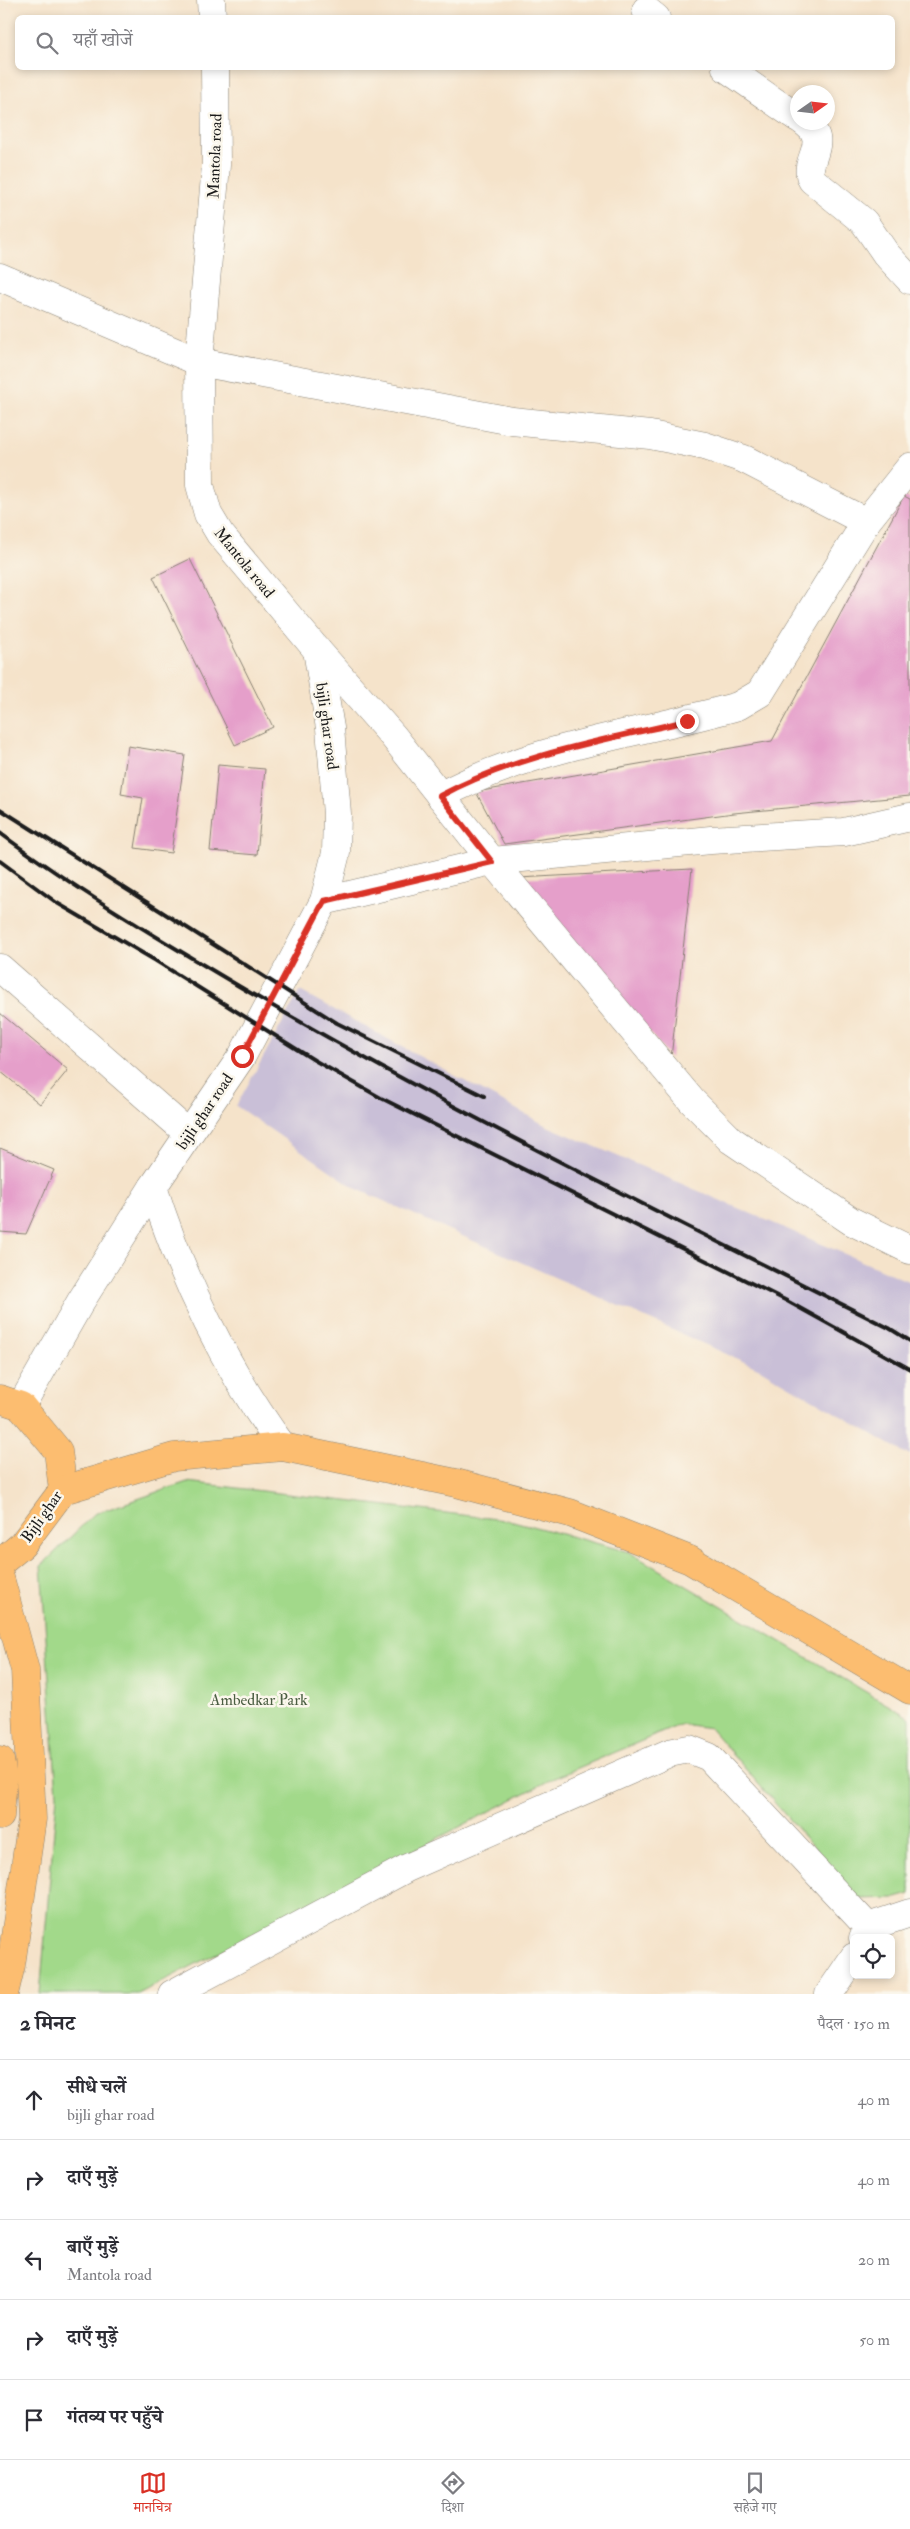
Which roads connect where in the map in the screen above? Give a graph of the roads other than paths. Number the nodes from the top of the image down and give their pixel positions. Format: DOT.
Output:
graph roads {
  1 [pos="211,0"];
  2 [pos="212,15"];
  3 [pos="215,70"];
  4 [pos="729,70"];
  5 [pos="790,112"];
  6 [pos="813,130"];
  7 [pos="0,277"];
  8 [pos="910,280"];
  9 [pos="199,362"];
  10 [pos="907,476"];
  11 [pos="866,522"];
  12 [pos="316,650"];
  13 [pos="440,796"];
  14 [pos="910,817"];
  15 [pos="492,862"];
  16 [pos="324,901"];
  17 [pos="0,968"];
  18 [pos="189,1134"];
  19 [pos="153,1187"];
  20 [pos="910,1250"];
  21 [pos="10,1402"];
  22 [pos="283,1447"];
  23 [pos="63,1490"];
  24 [pos="0,1563"];
  25 [pos="0,1578"];
  26 [pos="910,1690"];
  27 [pos="0,1760"];
  28 [pos="0,1816"];
  29 [pos="910,1913"];
  30 [pos="865,1932"];
  31 [pos="850,1962"];
  32 [pos="4,1994"];
  33 [pos="172,1994"];
  34 [pos="829,1994"];
  1 -- 2 [label="street"];
  3 -- 9 [label="street, Mantola road"];
  4 -- 5 [label="street"];
  6 -- 8 [label="street"];
  7 -- 9 [label="street"];
  9 -- 11 [label="street"];
  9 -- 12 [label="street, Mantola road"];
  10 -- 11 [label="street"];
  11 -- 13 [label="street"];
  12 -- 13 [label="street, Mantola road"];
  12 -- 16 [label="street, bijli ghar road"];
  13 -- 15 [label="street, Mantola road"];
  14 -- 15 [label="street"];
  15 -- 16 [label="street"];
  15 -- 20 [label="street, Mantola road"];
  16 -- 18 [label="street, bijli ghar road"];
  17 -- 18 [label="street"];
  18 -- 19 [label="street, bijli ghar road"];
  19 -- 21 [label="street, bijli ghar road"];
  19 -- 22 [label="street"];
  21 -- 23 [label="main road, Bijli ghar"];
  22 -- 23 [label="main road"];
  22 -- 26 [label="main road"];
  23 -- 24 [label="main road, Bijli ghar"];
  25 -- 32 [label="main road"];
  27 -- 28 [label="main road"];
  29 -- 30 [label="street"];
  30 -- 33 [label="street"];
  31 -- 34 [label="street"];
}
